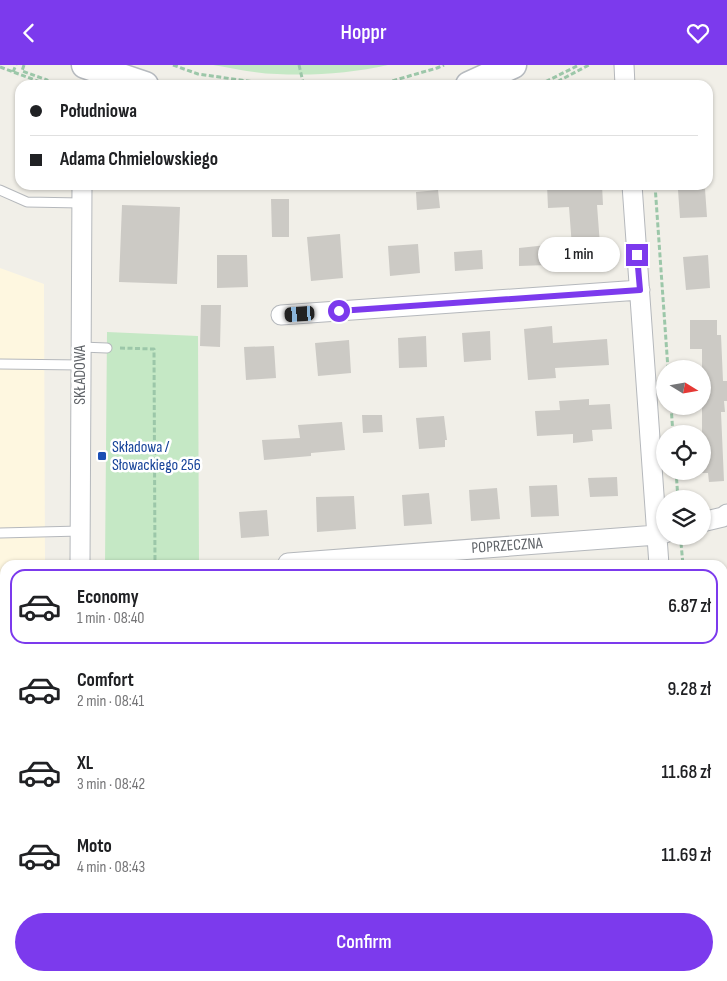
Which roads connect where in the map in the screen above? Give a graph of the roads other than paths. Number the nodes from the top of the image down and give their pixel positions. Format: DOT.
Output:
graph roads {
  1 [pos="513,65"];
  2 [pos="624,65"];
  3 [pos="93,73"];
  4 [pos="123,80"];
  5 [pos="480,80"];
  6 [pos="625,80"];
  7 [pos="0,190"];
  8 [pos="632,190"];
  9 [pos="81,194"];
  10 [pos="640,290"];
  11 [pos="281,315"];
  12 [pos="107,348"];
  13 [pos="80,356"];
  14 [pos="0,364"];
  15 [pos="657,490"];
  16 [pos="727,514"];
  17 [pos="711,520"];
  18 [pos="80,531"];
  19 [pos="0,533"];
  20 [pos="656,534"];
  21 [pos="660,545"];
  22 [pos="80,560"];
  23 [pos="327,560"];
  24 [pos="659,560"];
  1 -- 5 [label="street"];
  2 -- 6 [label="street"];
  3 -- 4 [label="street"];
  7 -- 9 [label="lane"];
  8 -- 10 [label="street"];
  9 -- 13 [label="street, SKŁADOWA"];
  10 -- 11 [label="street"];
  10 -- 15 [label="street"];
  12 -- 13 [label="lane"];
  13 -- 14 [label="lane"];
  13 -- 18 [label="street, SKŁADOWA"];
  16 -- 17 [label="street"];
  18 -- 19 [label="lane"];
  18 -- 22 [label="street, SKŁADOWA"];
  20 -- 23 [label="street, POPRZECZNA"];
  21 -- 24 [label="street"];
}
